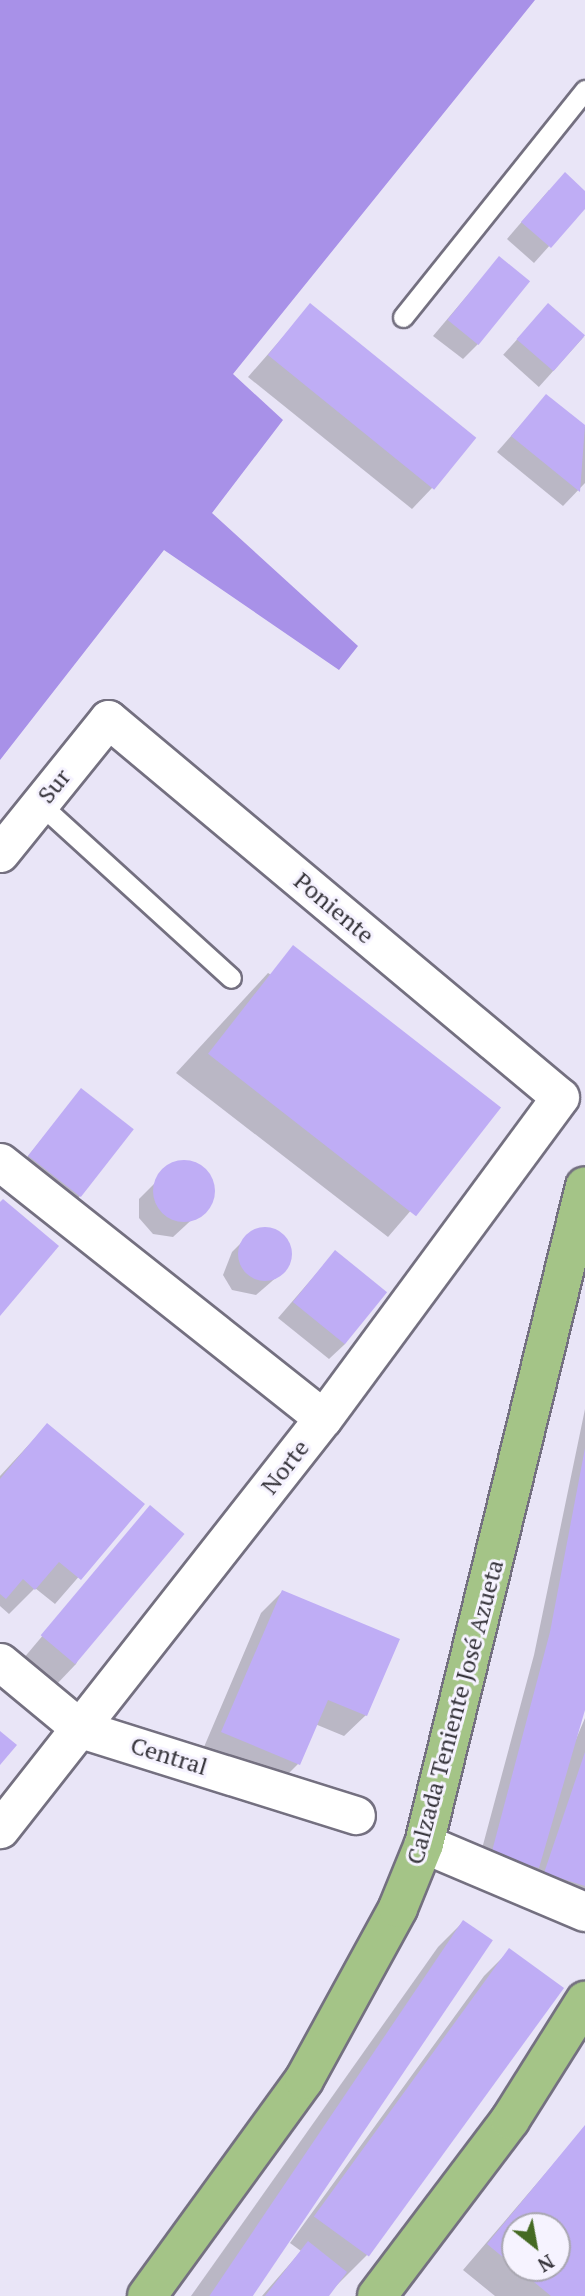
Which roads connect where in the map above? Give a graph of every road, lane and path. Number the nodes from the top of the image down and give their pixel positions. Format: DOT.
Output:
graph roads {
  1 [pos="585,90"];
  2 [pos="403,317"];
  3 [pos="108,719"];
  4 [pos="40,804"];
  5 [pos="0,853"];
  6 [pos="231,978"];
  7 [pos="560,1097"];
  8 [pos="0,1162"];
  9 [pos="585,1186"];
  10 [pos="323,1418"];
  11 [pos="0,1662"];
  12 [pos="81,1729"];
  13 [pos="356,1815"];
  14 [pos="0,1829"];
  15 [pos="424,1844"];
  16 [pos="585,1912"];
  17 [pos="585,2001"];
  18 [pos="585,2060"];
  19 [pos="510,2120"];
  20 [pos="147,2296"];
  21 [pos="377,2296"];
  1 -- 2 [label="lane"];
  3 -- 4 [label="street, Sur"];
  3 -- 7 [label="street, Poniente"];
  4 -- 5 [label="street, Sur"];
  4 -- 6 [label="lane"];
  7 -- 10 [label="street, Norte"];
  8 -- 10 [label="street"];
  9 -- 15 [label="main road, Calzada Teniente José Azueta"];
  10 -- 12 [label="street, Norte"];
  11 -- 12 [label="street, Central"];
  12 -- 13 [label="street, Central"];
  12 -- 14 [label="street, Norte"];
  15 -- 16 [label="street"];
  15 -- 20 [label="main road, Calzada Teniente José Azueta"];
  17 -- 19 [label="main road"];
  18 -- 19 [label="main road"];
  19 -- 21 [label="main road"];
}
